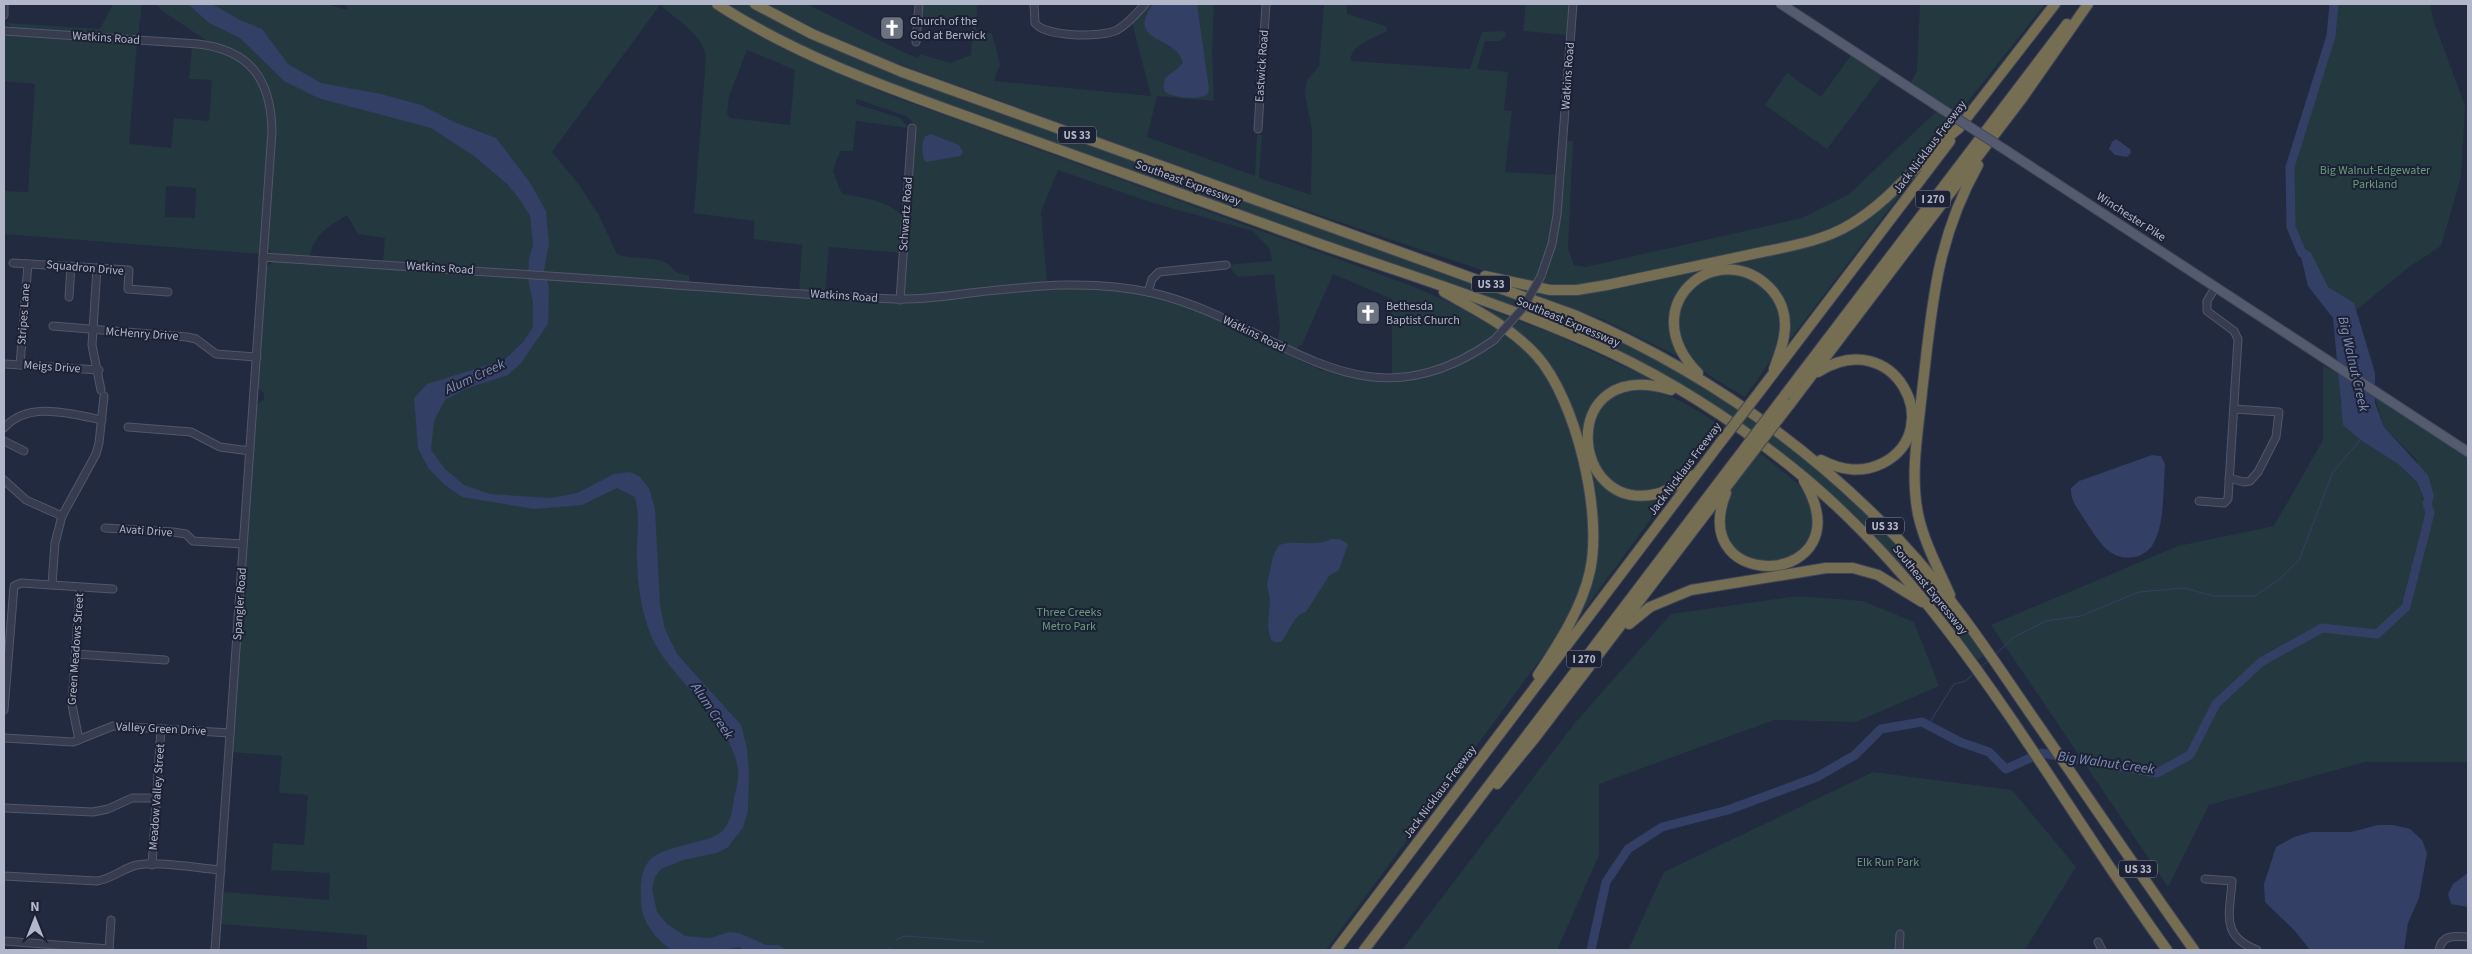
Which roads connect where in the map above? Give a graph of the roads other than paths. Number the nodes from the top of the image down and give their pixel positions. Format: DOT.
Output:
graph roads {
  1 [pos="4,4"];
  2 [pos="717,4"];
  3 [pos="756,4"];
  4 [pos="919,4"];
  5 [pos="1034,4"];
  6 [pos="1146,4"];
  7 [pos="1266,4"];
  8 [pos="1574,4"];
  9 [pos="1780,4"];
  10 [pos="2055,4"];
  11 [pos="2083,4"];
  12 [pos="2088,4"];
  13 [pos="4,15"];
  14 [pos="4,31"];
  15 [pos="916,42"];
  16 [pos="912,128"];
  17 [pos="1258,128"];
  18 [pos="1959,128"];
  19 [pos="1991,141"];
  20 [pos="1405,254"];
  21 [pos="264,257"];
  22 [pos="13,263"];
  23 [pos="28,264"];
  24 [pos="1226,265"];
  25 [pos="71,266"];
  26 [pos="97,268"];
  27 [pos="1424,280"];
  28 [pos="2215,288"];
  29 [pos="168,292"];
  30 [pos="1148,292"];
  31 [pos="68,297"];
  32 [pos="900,300"];
  33 [pos="53,326"];
  34 [pos="93,330"];
  35 [pos="257,357"];
  36 [pos="5,364"];
  37 [pos="20,365"];
  38 [pos="99,370"];
  39 [pos="1812,375"];
  40 [pos="1772,376"];
  41 [pos="1724,394"];
  42 [pos="1690,395"];
  43 [pos="1788,400"];
  44 [pos="2234,409"];
  45 [pos="102,420"];
  46 [pos="128,427"];
  47 [pos="4,428"];
  48 [pos="4,440"];
  49 [pos="24,452"];
  50 [pos="250,452"];
  51 [pos="1804,452"];
  52 [pos="2468,452"];
  53 [pos="1739,463"];
  54 [pos="1798,472"];
  55 [pos="1697,474"];
  56 [pos="1735,476"];
  57 [pos="2229,478"];
  58 [pos="4,480"];
  59 [pos="2199,501"];
  60 [pos="62,516"];
  61 [pos="104,528"];
  62 [pos="243,544"];
  63 [pos="52,585"];
  64 [pos="80,587"];
  65 [pos="113,588"];
  66 [pos="1957,609"];
  67 [pos="1938,618"];
  68 [pos="6,641"];
  69 [pos="76,654"];
  70 [pos="165,660"];
  71 [pos="1594,661"];
  72 [pos="4,710"];
  73 [pos="161,729"];
  74 [pos="230,733"];
  75 [pos="4,738"];
  76 [pos="80,740"];
  77 [pos="1484,755"];
  78 [pos="156,798"];
  79 [pos="4,808"];
  80 [pos="1435,857"];
  81 [pos="152,865"];
  82 [pos="221,870"];
  83 [pos="4,876"];
  84 [pos="2205,879"];
  85 [pos="111,920"];
  86 [pos="1900,934"];
  87 [pos="2468,937"];
  88 [pos="4,941"];
  89 [pos="2098,942"];
  90 [pos="109,950"];
  91 [pos="215,950"];
  92 [pos="1336,950"];
  93 [pos="1364,950"];
  94 [pos="1899,950"];
  95 [pos="2102,950"];
  96 [pos="2167,950"];
  97 [pos="2194,950"];
  98 [pos="2258,950"];
  99 [pos="2439,950"];
  1 -- 13 [label="street"];
  2 -- 27 [label="highway, Southeast Expressway / US 33"];
  3 -- 20 [label="highway, Southeast Expressway / US 33"];
  4 -- 15 [label="street"];
  5 -- 6 [label="street"];
  7 -- 17 [label="street, Eastwick Road"];
  8 -- 30 [label="street, Watkins Road, bridge"];
  9 -- 28 [label="main road, Winchester Pike, bridge"];
  10 -- 18 [label="highway, Jack Nicklaus Freeway / I 270"];
  11 -- 43 [label="highway, I 270"];
  12 -- 19 [label="highway"];
  14 -- 21 [label="street, Watkins Road"];
  16 -- 32 [label="street, Schwartz Road"];
  18 -- 20 [label="highway"];
  18 -- 40 [label="highway, Jack Nicklaus Freeway / I 270"];
  19 -- 39 [label="highway"];
  19 -- 66 [label="highway"];
  20 -- 41 [label="highway, Southeast Expressway / US 33"];
  21 -- 32 [label="street, Watkins Road"];
  21 -- 35 [label="street, Spangler Road"];
  22 -- 23 [label="street, Squadron Drive"];
  23 -- 25 [label="street, Squadron Drive"];
  23 -- 37 [label="street, Stripes Lane"];
  24 -- 30 [label="street"];
  25 -- 26 [label="street, Squadron Drive"];
  25 -- 31 [label="street"];
  26 -- 29 [label="street, Squadron Drive"];
  26 -- 34 [label="street"];
  27 -- 42 [label="highway, Southeast Expressway / US 33"];
  27 -- 77 [label="highway"];
  28 -- 44 [label="street"];
  28 -- 52 [label="main road, Winchester Pike"];
  30 -- 32 [label="street, Watkins Road"];
  33 -- 34 [label="street, McHenry Drive"];
  34 -- 35 [label="street, McHenry Drive"];
  34 -- 38 [label="street"];
  35 -- 50 [label="street, Spangler Road"];
  36 -- 37 [label="street, Meigs Drive"];
  37 -- 38 [label="street, Meigs Drive"];
  38 -- 45 [label="street"];
  39 -- 43 [label="highway"];
  39 -- 51 [label="highway"];
  40 -- 41 [label="highway"];
  40 -- 55 [label="highway, Jack Nicklaus Freeway / I 270, bridge"];
  41 -- 51 [label="highway, Southeast Expressway / US 33"];
  42 -- 54 [label="highway, Southeast Expressway / US 33"];
  42 -- 55 [label="highway"];
  43 -- 53 [label="highway, bridge"];
  44 -- 57 [label="street"];
  44 -- 57 [label="street"];
  45 -- 47 [label="street"];
  45 -- 60 [label="street"];
  46 -- 50 [label="street"];
  48 -- 49 [label="street"];
  50 -- 62 [label="street, Spangler Road"];
  51 -- 66 [label="highway, Southeast Expressway / US 33"];
  53 -- 56 [label="highway"];
  53 -- 80 [label="highway, I 270"];
  54 -- 56 [label="highway"];
  54 -- 67 [label="highway, Southeast Expressway / US 33"];
  55 -- 77 [label="highway, Jack Nicklaus Freeway / I 270"];
  56 -- 71 [label="highway"];
  57 -- 59 [label="street"];
  58 -- 60 [label="street"];
  60 -- 63 [label="street"];
  61 -- 62 [label="street, Avati Drive"];
  62 -- 74 [label="street, Spangler Road"];
  63 -- 64 [label="street"];
  63 -- 68 [label="street"];
  64 -- 65 [label="street"];
  64 -- 69 [label="street, Green Meadows Street"];
  66 -- 97 [label="highway, Southeast Expressway / US 33"];
  67 -- 71 [label="highway"];
  67 -- 96 [label="highway, Southeast Expressway / US 33"];
  68 -- 72 [label="street"];
  69 -- 70 [label="street"];
  69 -- 76 [label="street, Green Meadows Street"];
  71 -- 80 [label="highway"];
  73 -- 74 [label="street, Valley Green Drive"];
  73 -- 76 [label="street, Valley Green Drive"];
  73 -- 78 [label="street, Meadow Valley Street"];
  74 -- 82 [label="street, Spangler Road"];
  75 -- 76 [label="street, Valley Green Drive"];
  77 -- 92 [label="highway, Jack Nicklaus Freeway / I 270"];
  78 -- 79 [label="street"];
  78 -- 81 [label="street, Meadow Valley Street"];
  80 -- 93 [label="highway, I 270"];
  81 -- 82 [label="street"];
  81 -- 83 [label="street"];
  82 -- 91 [label="street, Spangler Road"];
  84 -- 98 [label="street"];
  85 -- 90 [label="street"];
  86 -- 94 [label="street"];
  87 -- 99 [label="street"];
  88 -- 90 [label="street"];
  89 -- 95 [label="street"];
}
